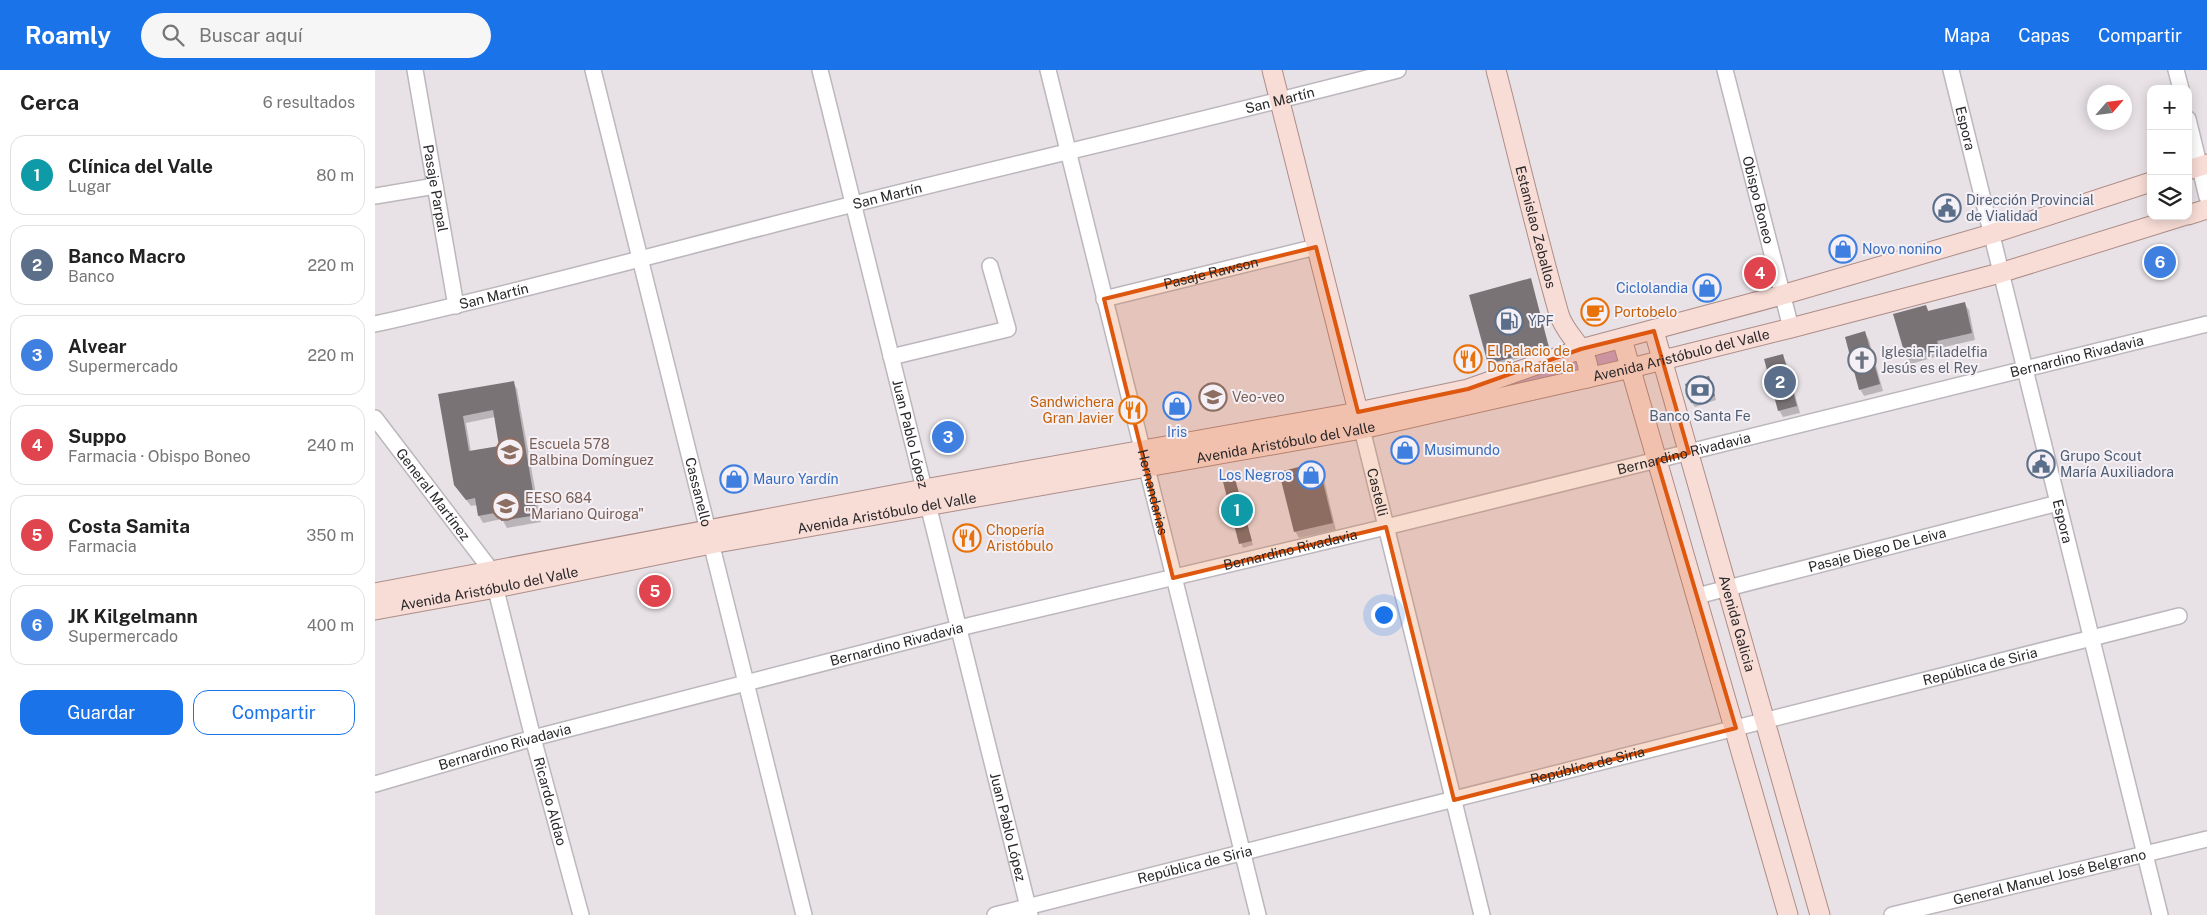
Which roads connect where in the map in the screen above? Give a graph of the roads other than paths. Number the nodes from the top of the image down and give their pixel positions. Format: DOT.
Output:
graph roads {
  1 [pos="415,70"];
  2 [pos="593,70"];
  3 [pos="820,70"];
  4 [pos="1048,70"];
  5 [pos="1272,70"];
  6 [pos="1398,70"];
  7 [pos="1496,70"];
  8 [pos="1725,70"];
  9 [pos="1951,70"];
  10 [pos="2176,70"];
  11 [pos="2180,85"];
  12 [pos="1280,101"];
  13 [pos="2190,130"];
  14 [pos="1068,151"];
  15 [pos="2198,167"];
  16 [pos="2147,183"];
  17 [pos="435,186"];
  18 [pos="375,196"];
  19 [pos="2207,197"];
  20 [pos="854,204"];
  21 [pos="2207,209"];
  22 [pos="2192,213"];
  23 [pos="2170,220"];
  24 [pos="1991,234"];
  25 [pos="1317,247"];
  26 [pos="640,258"];
  27 [pos="990,266"];
  28 [pos="2000,273"];
  29 [pos="1782,295"];
  30 [pos="1104,299"];
  31 [pos="456,306"];
  32 [pos="375,324"];
  33 [pos="2207,324"];
  34 [pos="1791,328"];
  35 [pos="1654,331"];
  36 [pos="1622,339"];
  37 [pos="1581,349"];
  38 [pos="891,357"];
  39 [pos="1662,360"];
  40 [pos="1631,368"];
  41 [pos="2026,371"];
  42 [pos="1588,378"];
  43 [pos="375,418"];
  44 [pos="1360,420"];
  45 [pos="1689,453"];
  46 [pos="1144,459"];
  47 [pos="1657,460"];
  48 [pos="926,497"];
  49 [pos="2058,503"];
  50 [pos="1386,528"];
  51 [pos="710,536"];
  52 [pos="1173,578"];
  53 [pos="494,579"];
  54 [pos="1727,588"];
  55 [pos="375,593"];
  56 [pos="1697,596"];
  57 [pos="375,610"];
  58 [pos="2179,616"];
  59 [pos="959,628"];
  60 [pos="2091,638"];
  61 [pos="746,684"];
  62 [pos="1765,721"];
  63 [pos="1735,728"];
  64 [pos="533,738"];
  65 [pos="375,784"];
  66 [pos="1454,800"];
  67 [pos="2207,839"];
  68 [pos="1243,853"];
  69 [pos="2146,855"];
  70 [pos="1029,911"];
  71 [pos="581,915"];
  72 [pos="804,915"];
  73 [pos="995,915"];
  74 [pos="1258,915"];
  75 [pos="1482,915"];
  76 [pos="1788,915"];
  77 [pos="1819,915"];
  78 [pos="1892,915"];
  79 [pos="2160,915"];
  1 -- 17 [label="street, Pasaje Parpal"];
  2 -- 26 [label="street, Cassanello"];
  3 -- 20 [label="street, Juan Pablo López"];
  4 -- 14 [label="street, Hernandarias"];
  5 -- 12 [label="main road, Castelli"];
  6 -- 12 [label="street, San Martín"];
  7 -- 37 [label="main road, Estanislao Zeballos"];
  8 -- 29 [label="street, Obispo Boneo"];
  9 -- 24 [label="street, Espora"];
  10 -- 11 [label="street"];
  12 -- 14 [label="street, San Martín"];
  12 -- 25 [label="main road, Castelli"];
  13 -- 15 [label="street"];
  14 -- 20 [label="street, San Martín"];
  14 -- 30 [label="street, Hernandarias"];
  15 -- 19 [label="street"];
  16 -- 24 [label="main road, Avenida Aristóbulo del Valle"];
  17 -- 18 [label="street"];
  17 -- 31 [label="street, Pasaje Parpal"];
  20 -- 26 [label="street, San Martín"];
  20 -- 38 [label="street, Juan Pablo López"];
  21 -- 22 [label="main road"];
  23 -- 28 [label="main road, Avenida Aristóbulo del Valle"];
  24 -- 28 [label="street, Espora"];
  24 -- 29 [label="main road, Avenida Aristóbulo del Valle"];
  25 -- 30 [label="street, Pasaje Rawson"];
  25 -- 44 [label="main road, Castelli"];
  26 -- 31 [label="street, San Martín"];
  26 -- 51 [label="street, Cassanello"];
  27 -- 38 [label="street"];
  28 -- 34 [label="main road, Avenida Aristóbulo del Valle"];
  28 -- 41 [label="street, Espora"];
  29 -- 34 [label="street, Obispo Boneo"];
  29 -- 35 [label="main road, Avenida Aristóbulo del Valle"];
  30 -- 46 [label="street, Hernandarias"];
  31 -- 32 [label="street, San Martín"];
  33 -- 41 [label="street, Bernardino Rivadavia"];
  34 -- 39 [label="main road, Avenida Aristóbulo del Valle"];
  35 -- 36 [label="main road, Avenida Aristóbulo del Valle"];
  35 -- 39 [label="main road, Avenida Galicia"];
  36 -- 37 [label="main road, Avenida Aristóbulo del Valle"];
  36 -- 40 [label="main road"];
  37 -- 42 [label="main road, Estanislao Zeballos"];
  37 -- 44 [label="main road, Avenida Aristóbulo del Valle"];
  38 -- 48 [label="street, Juan Pablo López"];
  39 -- 40 [label="main road, Avenida Aristóbulo del Valle"];
  39 -- 45 [label="main road, Avenida Galicia"];
  40 -- 42 [label="main road, Avenida Aristóbulo del Valle"];
  40 -- 47 [label="main road"];
  41 -- 45 [label="street, Bernardino Rivadavia"];
  41 -- 49 [label="street, Espora"];
  42 -- 44 [label="main road, Avenida Aristóbulo del Valle"];
  43 -- 53 [label="street, General Martínez"];
  44 -- 46 [label="main road, Avenida Aristóbulo del Valle"];
  44 -- 50 [label="street, Castelli"];
  45 -- 47 [label="street, Bernardino Rivadavia"];
  45 -- 54 [label="main road, Avenida Galicia"];
  46 -- 48 [label="main road, Avenida Aristóbulo del Valle"];
  46 -- 52 [label="street, Hernandarias"];
  47 -- 50 [label="street, Bernardino Rivadavia"];
  47 -- 56 [label="main road"];
  48 -- 51 [label="main road, Avenida Aristóbulo del Valle"];
  48 -- 59 [label="street, Juan Pablo López"];
  49 -- 54 [label="street, Pasaje Diego De Leiva"];
  49 -- 60 [label="street, Espora"];
  50 -- 52 [label="street, Bernardino Rivadavia"];
  50 -- 66 [label="street, Castelli"];
  51 -- 53 [label="main road, Avenida Aristóbulo del Valle"];
  51 -- 61 [label="street, Cassanello"];
  52 -- 59 [label="street, Bernardino Rivadavia"];
  52 -- 68 [label="street, Hernandarias"];
  53 -- 55 [label="main road, Avenida Aristóbulo del Valle"];
  53 -- 57 [label="main road, Avenida Aristóbulo del Valle"];
  53 -- 64 [label="street, Ricardo Aldao"];
  54 -- 56 [label="street, Pasaje Diego De Leiva"];
  54 -- 62 [label="main road, Avenida Galicia"];
  56 -- 63 [label="main road"];
  58 -- 60 [label="street, República de Siria"];
  59 -- 61 [label="street, Bernardino Rivadavia"];
  59 -- 70 [label="street, Juan Pablo López"];
  60 -- 62 [label="street, República de Siria"];
  60 -- 69 [label="street, Espora"];
  61 -- 64 [label="street, Bernardino Rivadavia"];
  61 -- 72 [label="street, Cassanello"];
  62 -- 63 [label="street, República de Siria"];
  62 -- 77 [label="main road, Avenida Galicia"];
  63 -- 66 [label="street, República de Siria"];
  63 -- 76 [label="main road"];
  64 -- 65 [label="street, Bernardino Rivadavia"];
  64 -- 71 [label="street, Ricardo Aldao"];
  66 -- 68 [label="street, República de Siria"];
  66 -- 75 [label="street, Castelli"];
  67 -- 69 [label="street, General Manuel José Belgrano"];
  68 -- 70 [label="street, República de Siria"];
  68 -- 74 [label="street, Hernandarias"];
  69 -- 78 [label="street, General Manuel José Belgrano"];
  69 -- 79 [label="street, Espora"];
  70 -- 73 [label="street, República de Siria"];
}
